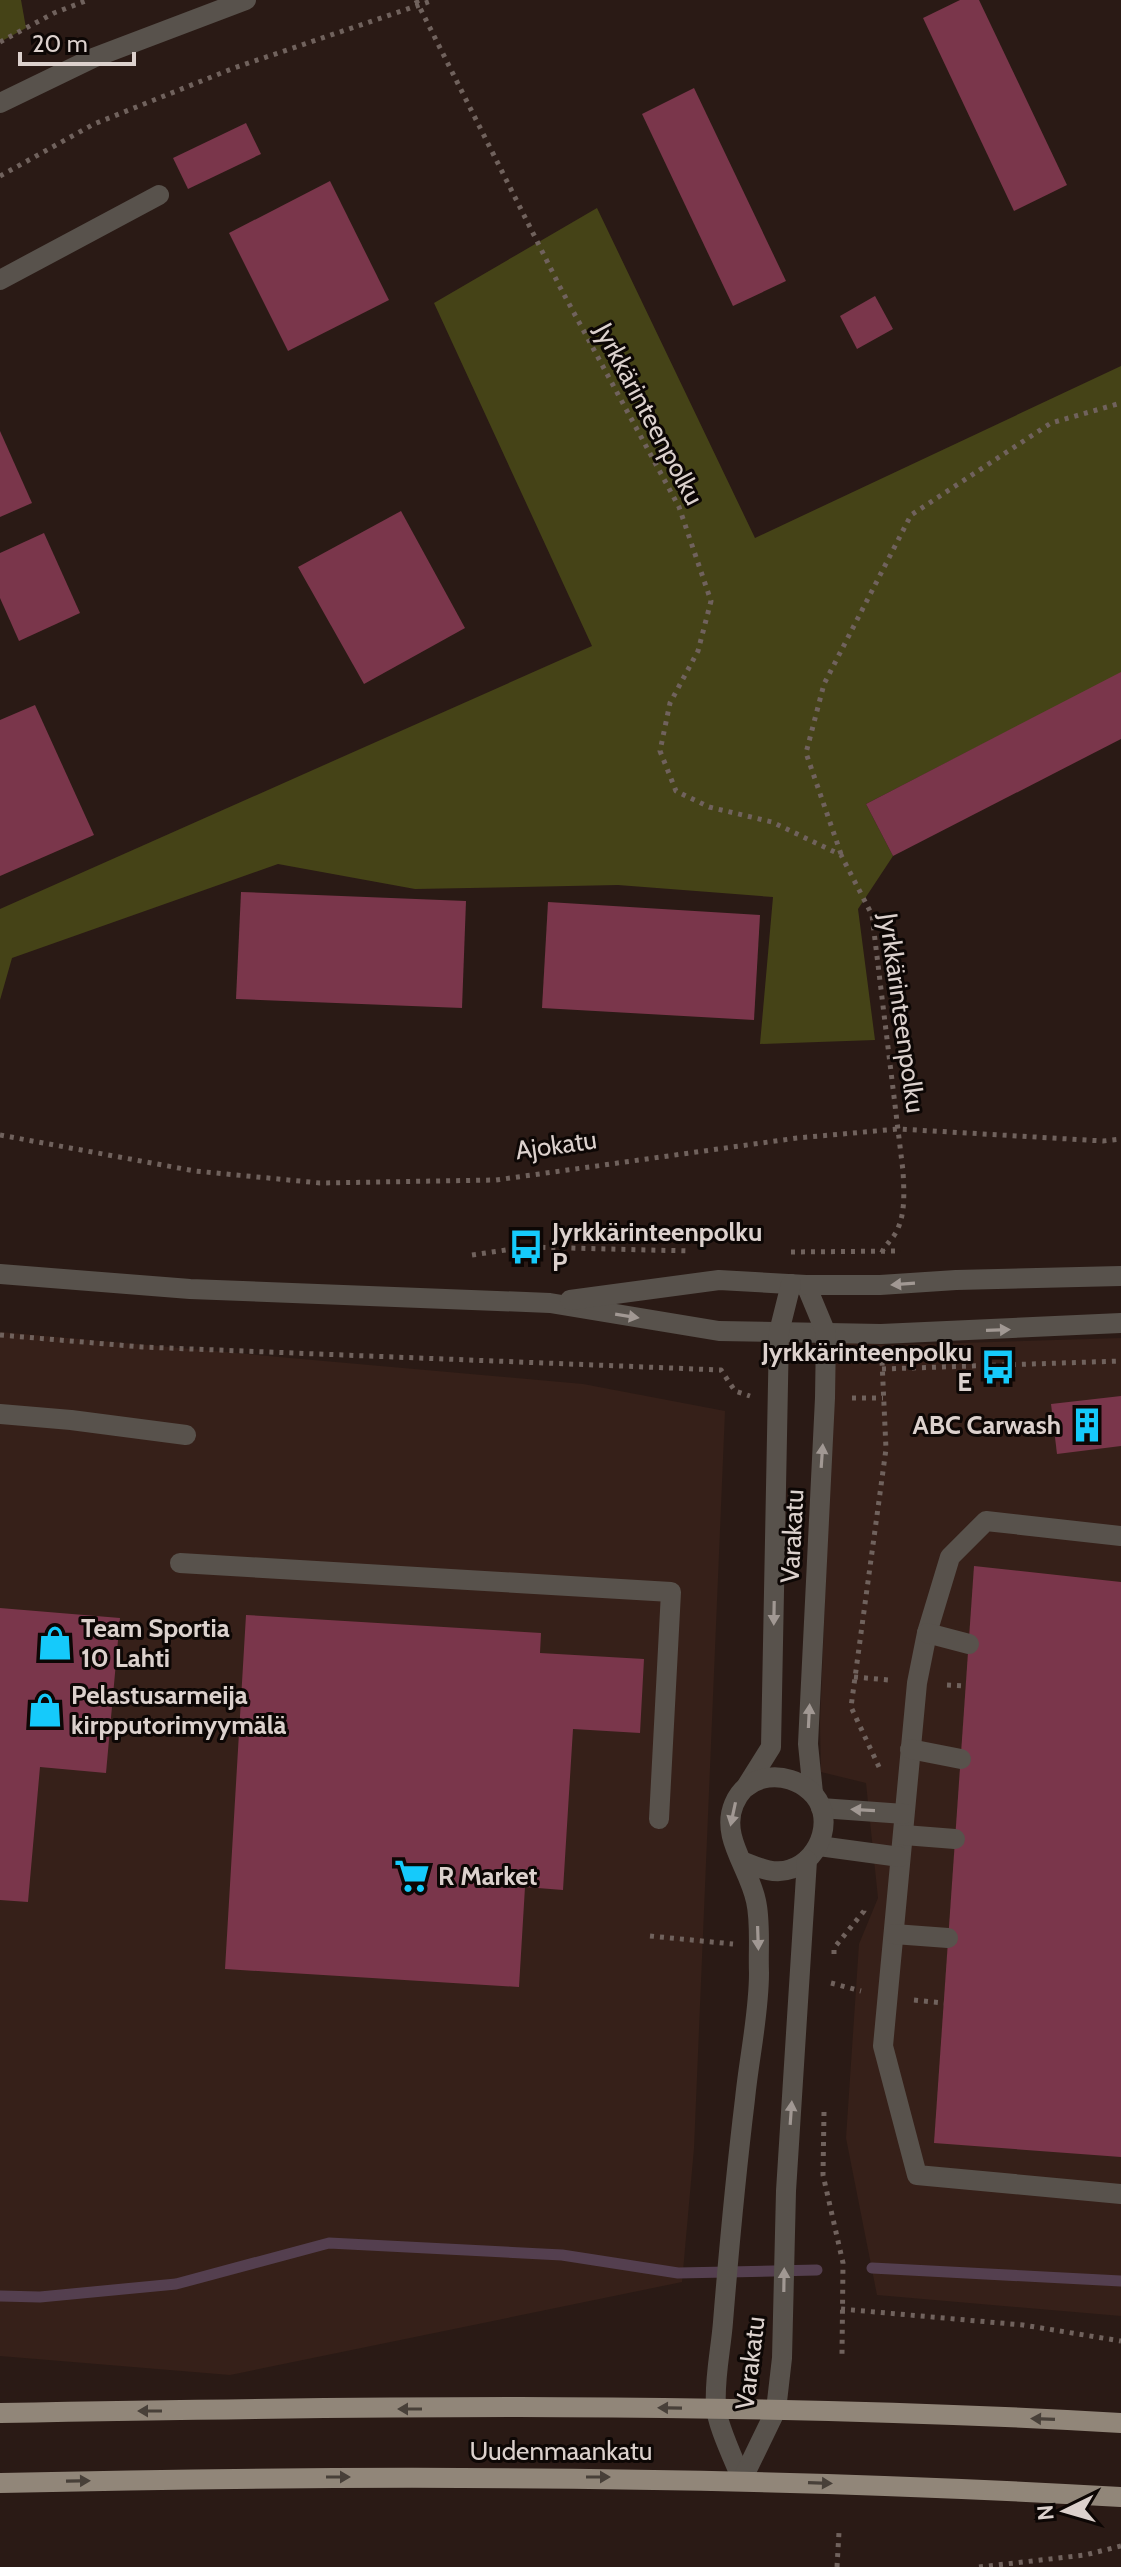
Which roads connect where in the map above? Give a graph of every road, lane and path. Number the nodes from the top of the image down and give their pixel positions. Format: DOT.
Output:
graph roads {
  1 [pos="88,0"];
  2 [pos="246,0"];
  3 [pos="434,0"];
  4 [pos="417,3"];
  5 [pos="0,42"];
  6 [pos="0,103"];
  7 [pos="0,176"];
  8 [pos="159,195"];
  9 [pos="0,280"];
  10 [pos="1121,403"];
  11 [pos="841,855"];
  12 [pos="898,1129"];
  13 [pos="0,1135"];
  14 [pos="1121,1139"];
  15 [pos="700,1252"];
  16 [pos="472,1255"];
  17 [pos="0,1274"];
  18 [pos="1121,1276"];
  19 [pos="799,1285"];
  20 [pos="880,1285"];
  21 [pos="550,1303"];
  22 [pos="1121,1323"];
  23 [pos="779,1332"];
  24 [pos="826,1333"];
  25 [pos="881,1334"];
  26 [pos="0,1335"];
  27 [pos="1121,1361"];
  28 [pos="882,1369"];
  29 [pos="778,1397"];
  30 [pos="825,1398"];
  31 [pos="883,1398"];
  32 [pos="0,1414"];
  33 [pos="186,1435"];
  34 [pos="1121,1536"];
  35 [pos="180,1563"];
  36 [pos="927,1633"];
  37 [pos="969,1644"];
  38 [pos="910,1749"];
  39 [pos="961,1759"];
  40 [pos="746,1787"];
  41 [pos="817,1801"];
  42 [pos="877,1811"];
  43 [pos="659,1819"];
  44 [pos="904,1824"];
  45 [pos="955,1839"];
  46 [pos="872,1852"];
  47 [pos="813,1853"];
  48 [pos="900,1857"];
  49 [pos="744,1862"];
  50 [pos="894,1934"];
  51 [pos="948,1938"];
  52 [pos="829,1998"];
  53 [pos="824,2105"];
  54 [pos="1121,2194"];
  55 [pos="841,2309"];
  56 [pos="1121,2341"];
  57 [pos="842,2354"];
  58 [pos="715,2409"];
  59 [pos="776,2410"];
  60 [pos="0,2413"];
  61 [pos="1121,2423"];
  62 [pos="742,2480"];
  63 [pos="0,2483"];
  64 [pos="1121,2497"];
  65 [pos="839,2532"];
  66 [pos="1121,2546"];
  67 [pos="837,2567"];
  68 [pos="979,2567"];
  1 -- 5 [label="path"];
  2 -- 6 [label="street"];
  3 -- 4 [label="path"];
  4 -- 7 [label="path"];
  4 -- 11 [label="path, Jyrkkärinteenpolku"];
  8 -- 9 [label="street"];
  10 -- 11 [label="path"];
  11 -- 12 [label="path, Jyrkkärinteenpolku"];
  12 -- 13 [label="path, Ajokatu"];
  12 -- 14 [label="path, Ajokatu"];
  12 -- 20 [label="path, Jyrkkärinteenpolku"];
  15 -- 16 [label="path"];
  17 -- 21 [label="street"];
  18 -- 20 [label="street, one-way"];
  19 -- 20 [label="street"];
  19 -- 21 [label="street"];
  19 -- 23 [label="street, Varakatu"];
  19 -- 24 [label="street, Varakatu"];
  21 -- 23 [label="street, one-way"];
  25 -- 22 [label="street, one-way"];
  23 -- 24 [label="street"];
  23 -- 29 [label="street, Varakatu"];
  24 -- 25 [label="street"];
  24 -- 30 [label="street, Varakatu"];
  25 -- 28 [label="path"];
  26 -- 29 [label="path"];
  27 -- 28 [label="path"];
  28 -- 31 [label="path"];
  29 -- 40 [label="street, Varakatu, one-way"];
  30 -- 31 [label="path"];
  41 -- 30 [label="street, Varakatu, one-way"];
  31 -- 42 [label="path"];
  32 -- 33 [label="street"];
  34 -- 36 [label="street"];
  35 -- 43 [label="street"];
  36 -- 37 [label="street"];
  36 -- 38 [label="street"];
  38 -- 39 [label="street"];
  38 -- 44 [label="street"];
  40 -- 41 [label="street"];
  40 -- 49 [label="street, one-way"];
  42 -- 41 [label="street, one-way"];
  41 -- 47 [label="street"];
  42 -- 44 [label="street"];
  44 -- 45 [label="street"];
  44 -- 48 [label="street"];
  46 -- 47 [label="street"];
  46 -- 48 [label="street"];
  46 -- 52 [label="path"];
  47 -- 49 [label="street"];
  59 -- 47 [label="street, Varakatu, one-way"];
  48 -- 50 [label="street"];
  49 -- 58 [label="street, Varakatu, one-way"];
  50 -- 51 [label="street"];
  50 -- 54 [label="street"];
  53 -- 55 [label="path"];
  55 -- 56 [label="path"];
  55 -- 57 [label="path"];
  58 -- 59 [label="main road, Uudenmaankatu"];
  58 -- 60 [label="main road, Uudenmaankatu, one-way"];
  58 -- 62 [label="street, Varakatu"];
  61 -- 59 [label="main road, Uudenmaankatu, one-way"];
  59 -- 62 [label="street, Varakatu"];
  63 -- 62 [label="main road, Uudenmaankatu, one-way"];
  62 -- 64 [label="main road, Uudenmaankatu, one-way"];
  65 -- 67 [label="path"];
  66 -- 68 [label="path"];
}
